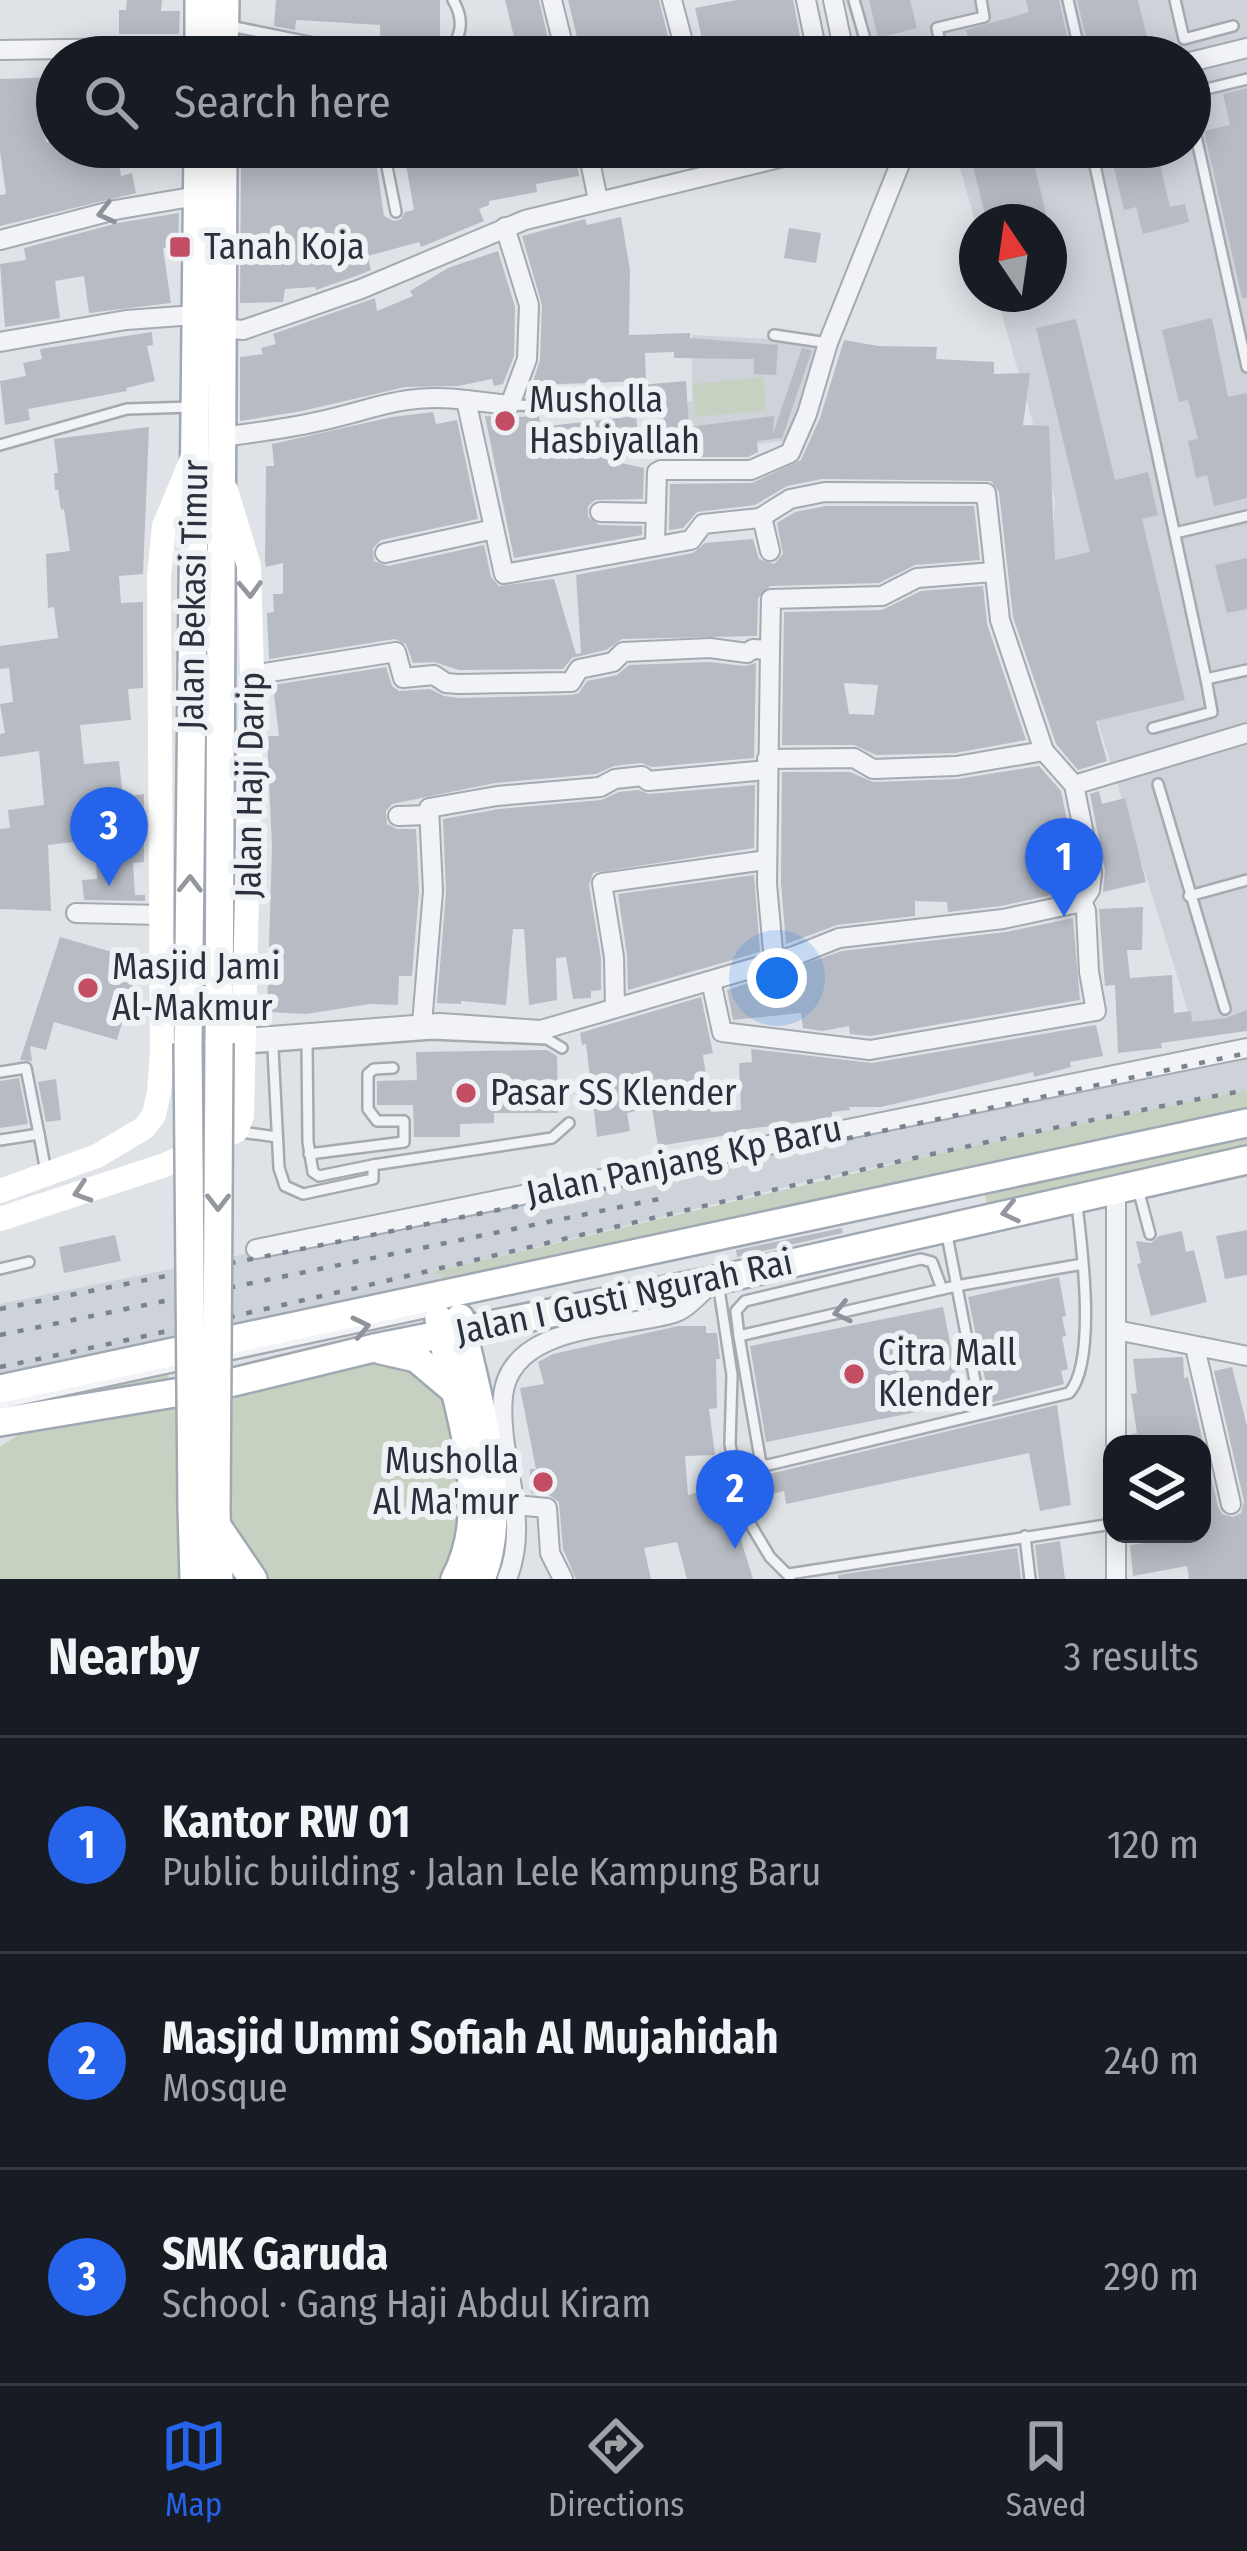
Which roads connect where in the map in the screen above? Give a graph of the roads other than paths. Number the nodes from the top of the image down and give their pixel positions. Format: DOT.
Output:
graph roads {
  1 [pos="200,0"];
  2 [pos="453,0"];
  3 [pos="552,0"];
  4 [pos="672,0"];
  5 [pos="806,0"];
  6 [pos="833,0"];
  7 [pos="854,0"];
  8 [pos="981,0"];
  9 [pos="1068,0"];
  10 [pos="1175,0"];
  11 [pos="225,12"];
  12 [pos="1233,26"];
  13 [pos="205,36"];
  14 [pos="292,36"];
  15 [pos="460,36"];
  16 [pos="561,36"];
  17 [pos="681,36"];
  18 [pos="814,36"];
  19 [pos="841,36"];
  20 [pos="864,36"];
  21 [pos="939,36"];
  22 [pos="1077,36"];
  23 [pos="1183,36"];
  24 [pos="1195,36"];
  25 [pos="1247,48"];
  26 [pos="0,50"];
  27 [pos="36,51"];
  28 [pos="1211,55"];
  29 [pos="1247,79"];
  30 [pos="1211,88"];
  31 [pos="198,168"];
  32 [pos="224,168"];
  33 [pos="387,168"];
  34 [pos="591,168"];
  35 [pos="734,168"];
  36 [pos="898,168"];
  37 [pos="1096,168"];
  38 [pos="1203,168"];
  39 [pos="197,196"];
  40 [pos="598,200"];
  41 [pos="396,212"];
  42 [pos="505,227"];
  43 [pos="0,240"];
  44 [pos="196,315"];
  45 [pos="774,335"];
  46 [pos="228,338"];
  47 [pos="0,341"];
  48 [pos="828,344"];
  49 [pos="1247,368"];
  50 [pos="466,400"];
  51 [pos="510,405"];
  52 [pos="196,406"];
  53 [pos="630,408"];
  54 [pos="221,437"];
  55 [pos="0,445"];
  56 [pos="195,453"];
  57 [pos="222,476"];
  58 [pos="600,512"];
  59 [pos="655,513"];
  60 [pos="1247,516"];
  61 [pos="762,517"];
  62 [pos="494,529"];
  63 [pos="1174,533"];
  64 [pos="655,544"];
  65 [pos="770,551"];
  66 [pos="385,554"];
  67 [pos="993,572"];
  68 [pos="770,650"];
  69 [pos="1247,670"];
  70 [pos="252,675"];
  71 [pos="1206,679"];
  72 [pos="1154,728"];
  73 [pos="1247,733"];
  74 [pos="1043,752"];
  75 [pos="767,764"];
  76 [pos="1074,784"];
  77 [pos="1158,784"];
  78 [pos="429,815"];
  79 [pos="398,816"];
  80 [pos="766,860"];
  81 [pos="1247,880"];
  82 [pos="1190,896"];
  83 [pos="1082,902"];
  84 [pos="76,913"];
  85 [pos="160,915"];
  86 [pos="774,962"];
  87 [pos="711,982"];
  88 [pos="615,1008"];
  89 [pos="1225,1010"];
  90 [pos="422,1024"];
  91 [pos="237,1043"];
  92 [pos="307,1043"];
  93 [pos="273,1048"];
  94 [pos="562,1048"];
  95 [pos="1247,1048"];
  96 [pos="393,1068"];
  97 [pos="0,1072"];
  98 [pos="569,1123"];
  99 [pos="1247,1123"];
  100 [pos="236,1131"];
  101 [pos="39,1134"];
  102 [pos="1247,1135"];
  103 [pos="277,1137"];
  104 [pos="0,1140"];
  105 [pos="309,1154"];
  106 [pos="1247,1160"];
  107 [pos="374,1165"];
  108 [pos="47,1174"];
  109 [pos="1127,1186"];
  110 [pos="0,1191"];
  111 [pos="1076,1196"];
  112 [pos="0,1219"];
  113 [pos="945,1227"];
  114 [pos="1150,1234"];
  115 [pos="256,1249"];
  116 [pos="860,1261"];
  117 [pos="28,1262"];
  118 [pos="1083,1264"];
  119 [pos="830,1268"];
  120 [pos="0,1269"];
  121 [pos="718,1284"];
  122 [pos="956,1286"];
  123 [pos="942,1289"];
  124 [pos="448,1312"];
  125 [pos="514,1321"];
  126 [pos="1116,1330"];
  127 [pos="739,1336"];
  128 [pos="1195,1347"];
  129 [pos="374,1348"];
  130 [pos="1247,1356"];
  131 [pos="464,1387"];
  132 [pos="204,1388"];
  133 [pos="0,1389"];
  134 [pos="0,1404"];
  135 [pos="981,1412"];
  136 [pos="56,1416"];
  137 [pos="0,1423"];
  138 [pos="1116,1435"];
  139 [pos="0,1447"];
  140 [pos="501,1475"];
  141 [pos="1232,1504"];
  142 [pos="515,1505"];
  143 [pos="208,1516"];
  144 [pos="1103,1525"];
  145 [pos="1024,1536"];
  146 [pos="1116,1543"];
  147 [pos="840,1566"];
  148 [pos="790,1576"];
  149 [pos="190,1579"];
  150 [pos="219,1579"];
  151 [pos="253,1579"];
  152 [pos="455,1579"];
  153 [pos="481,1579"];
  154 [pos="506,1579"];
  155 [pos="563,1579"];
  156 [pos="842,1579"];
  157 [pos="1030,1579"];
  158 [pos="1116,1579"];
  1 -- 13 [label="main road"];
  2 -- 15 [label="lane"];
  3 -- 16 [label="street"];
  4 -- 17 [label="street"];
  5 -- 18 [label="street"];
  6 -- 19 [label="street"];
  7 -- 20 [label="lane"];
  8 -- 21 [label="lane"];
  9 -- 22 [label="lane"];
  10 -- 23 [label="lane"];
  11 -- 14 [label="lane"];
  12 -- 24 [label="lane"];
  25 -- 28 [label="street"];
  26 -- 27 [label="street"];
  29 -- 30 [label="lane"];
  31 -- 39 [label="main road, Jalan Bekasi Timur"];
  32 -- 46 [label="main road, Jalan Bekasi Timur"];
  33 -- 41 [label="lane"];
  34 -- 40 [label="street"];
  35 -- 40 [label="street"];
  36 -- 48 [label="street"];
  37 -- 63 [label="lane"];
  38 -- 49 [label="lane"];
  39 -- 43 [label="street, one-way"];
  39 -- 44 [label="main road, Jalan Bekasi Timur"];
  40 -- 42 [label="street"];
  42 -- 46 [label="street"];
  42 -- 51 [label="street"];
  44 -- 47 [label="street"];
  44 -- 52 [label="main road, Jalan Bekasi Timur"];
  45 -- 48 [label="lane"];
  46 -- 54 [label="main road, Jalan Bekasi Timur"];
  48 -- 59 [label="street"];
  50 -- 51 [label="street"];
  50 -- 54 [label="street"];
  50 -- 62 [label="street"];
  51 -- 53 [label="lane"];
  52 -- 55 [label="lane"];
  52 -- 56 [label="main road, Jalan Bekasi Timur"];
  54 -- 57 [label="main road, Jalan Bekasi Timur"];
  56 -- 85 [label="main road"];
  132 -- 56 [label="main road, Jalan Bekasi Timur, one-way, bridge"];
  57 -- 70 [label="main road, Jalan Haji Darip, one-way"];
  57 -- 91 [label="main road, Jalan Bekasi Timur"];
  58 -- 59 [label="street"];
  59 -- 64 [label="street"];
  60 -- 63 [label="lane"];
  61 -- 64 [label="street"];
  61 -- 65 [label="street"];
  61 -- 67 [label="street"];
  62 -- 64 [label="street"];
  62 -- 66 [label="street"];
  63 -- 71 [label="lane"];
  67 -- 68 [label="street"];
  67 -- 74 [label="street"];
  68 -- 70 [label="street"];
  68 -- 75 [label="street"];
  69 -- 71 [label="lane"];
  70 -- 91 [label="main road, Jalan Haji Darip"];
  71 -- 72 [label="lane"];
  73 -- 76 [label="street"];
  74 -- 75 [label="street"];
  74 -- 76 [label="street"];
  75 -- 78 [label="street"];
  75 -- 80 [label="street"];
  76 -- 83 [label="street"];
  77 -- 82 [label="lane"];
  78 -- 79 [label="street"];
  78 -- 90 [label="street"];
  80 -- 86 [label="street"];
  80 -- 88 [label="street"];
  81 -- 82 [label="lane"];
  82 -- 89 [label="lane"];
  83 -- 86 [label="street"];
  83 -- 87 [label="street"];
  84 -- 85 [label="street"];
  85 -- 108 [label="main road"];
  86 -- 87 [label="street"];
  87 -- 88 [label="street"];
  88 -- 90 [label="street"];
  90 -- 91 [label="street"];
  91 -- 93 [label="lane"];
  91 -- 100 [label="main road, Jalan Haji Darip"];
  91 -- 132 [label="main road, Jalan Bekasi Timur, one-way, bridge"];
  92 -- 93 [label="lane"];
  92 -- 94 [label="lane"];
  92 -- 105 [label="lane"];
  93 -- 103 [label="lane"];
  95 -- 115 [label="street, Jalan Panjang Kp Baru"];
  96 -- 105 [label="lane"];
  97 -- 101 [label="lane"];
  98 -- 107 [label="lane"];
  99 -- 124 [label="main road, Jalan I Gusti Ngurah Rai"];
  100 -- 103 [label="lane"];
  100 -- 112 [label="main road, one-way"];
  101 -- 104 [label="lane"];
  101 -- 108 [label="lane"];
  102 -- 124 [label="lane"];
  103 -- 107 [label="lane"];
  105 -- 107 [label="lane"];
  106 -- 109 [label="main road, Jalan I Gusti Ngurah Rai"];
  108 -- 110 [label="main road"];
  109 -- 111 [label="main road, Jalan I Gusti Ngurah Rai"];
  109 -- 114 [label="lane"];
  109 -- 126 [label="street"];
  111 -- 113 [label="main road, Jalan I Gusti Ngurah Rai, one-way"];
  111 -- 118 [label="lane"];
  113 -- 116 [label="main road, Jalan I Gusti Ngurah Rai"];
  113 -- 122 [label="lane"];
  116 -- 119 [label="main road, Jalan I Gusti Ngurah Rai"];
  116 -- 123 [label="lane"];
  117 -- 120 [label="lane"];
  118 -- 122 [label="lane"];
  118 -- 135 [label="lane"];
  119 -- 121 [label="main road, Jalan I Gusti Ngurah Rai"];
  119 -- 127 [label="lane"];
  121 -- 125 [label="main road, Jalan I Gusti Ngurah Rai"];
  121 -- 140 [label="street"];
  121 -- 148 [label="lane"];
  122 -- 123 [label="lane"];
  122 -- 135 [label="lane"];
  123 -- 127 [label="lane, one-way"];
  124 -- 125 [label="main road, Jalan I Gusti Ngurah Rai"];
  124 -- 129 [label="main road, Jalan I Gusti Ngurah Rai"];
  124 -- 131 [label="main road"];
  124 -- 133 [label="main road, Jalan I Gusti Ngurah Rai"];
  134 -- 124 [label="lane, one-way"];
  125 -- 131 [label="main road"];
  126 -- 128 [label="street"];
  126 -- 138 [label="street"];
  127 -- 135 [label="lane"];
  128 -- 130 [label="street"];
  128 -- 141 [label="street"];
  129 -- 131 [label="main road"];
  129 -- 132 [label="main road, Jalan I Gusti Ngurah Rai"];
  131 -- 140 [label="main road"];
  131 -- 152 [label="main road"];
  132 -- 136 [label="main road, Jalan I Gusti Ngurah Rai"];
  132 -- 143 [label="main road, bridge"];
  136 -- 137 [label="main road, Jalan I Gusti Ngurah Rai"];
  136 -- 139 [label="main road"];
  140 -- 142 [label="street"];
  140 -- 153 [label="main road"];
  142 -- 154 [label="street"];
  142 -- 155 [label="street"];
  143 -- 149 [label="main road"];
  143 -- 150 [label="main road"];
  143 -- 151 [label="main road"];
  144 -- 145 [label="lane"];
  145 -- 147 [label="lane"];
  145 -- 157 [label="lane"];
  146 -- 158 [label="street"];
  147 -- 148 [label="lane"];
  147 -- 156 [label="lane"];
}
